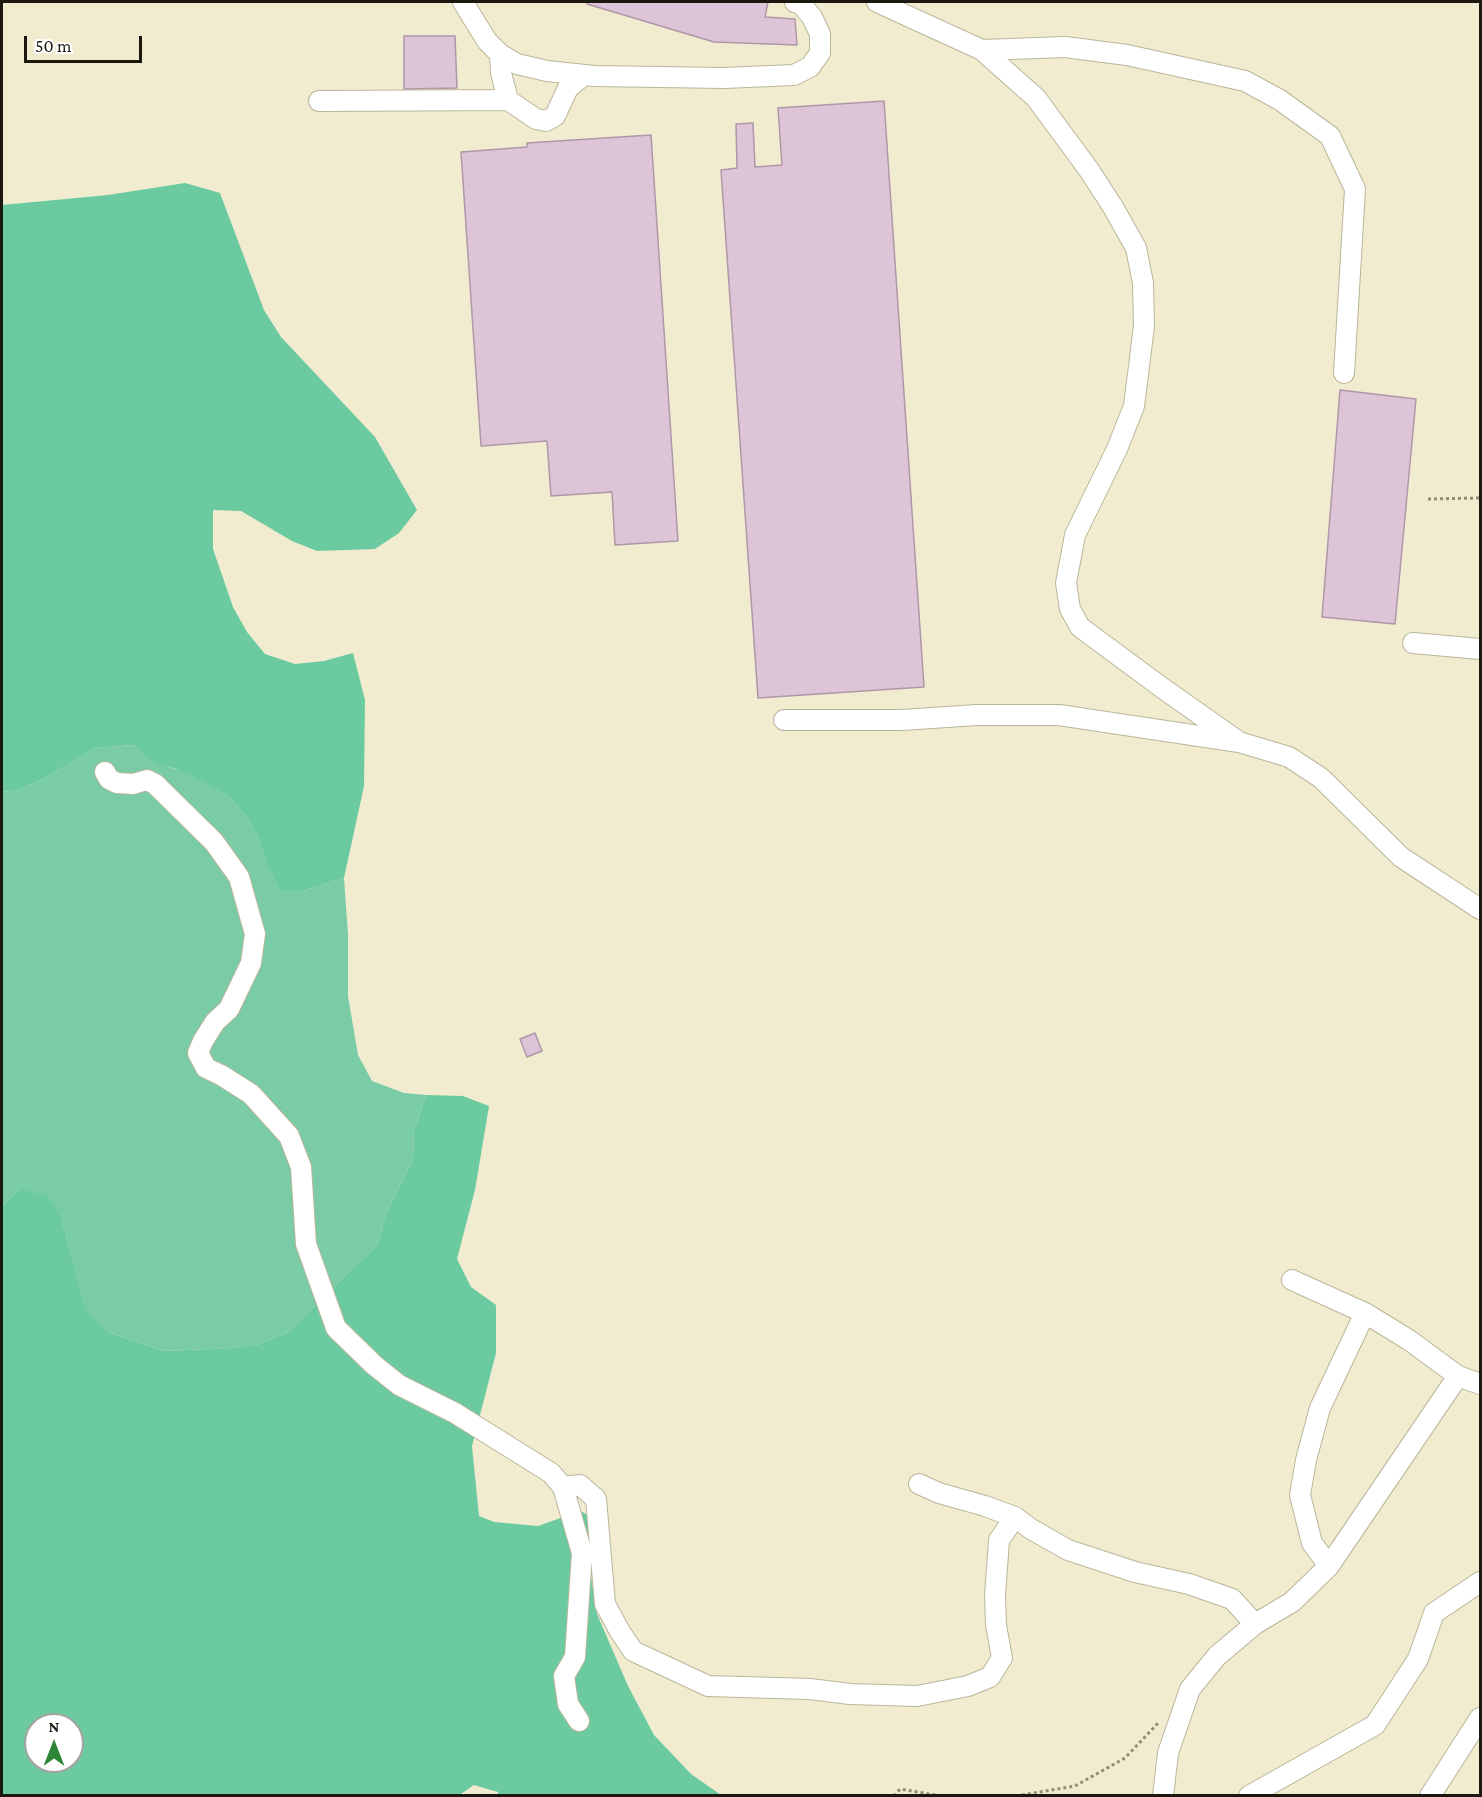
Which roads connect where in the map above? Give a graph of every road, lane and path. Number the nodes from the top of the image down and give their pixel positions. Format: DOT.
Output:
graph roads {
  1 [pos="463,2"];
  2 [pos="795,2"];
  3 [pos="877,2"];
  4 [pos="982,50"];
  5 [pos="500,54"];
  6 [pos="584,75"];
  7 [pos="508,100"];
  8 [pos="319,101"];
  9 [pos="1344,373"];
  10 [pos="1480,498"];
  11 [pos="1428,499"];
  12 [pos="1413,643"];
  13 [pos="1480,649"];
  14 [pos="784,720"];
  15 [pos="1239,742"];
  16 [pos="105,772"];
  17 [pos="1480,909"];
  18 [pos="1292,1280"];
  19 [pos="1365,1313"];
  20 [pos="1458,1376"];
  21 [pos="1480,1384"];
  22 [pos="919,1484"];
  23 [pos="563,1487"];
  24 [pos="1015,1517"];
  25 [pos="1329,1566"];
  26 [pos="1480,1582"];
  27 [pos="1255,1624"];
  28 [pos="1166,1715"];
  29 [pos="1480,1718"];
  30 [pos="579,1721"];
  31 [pos="894,1796"];
  32 [pos="941,1796"];
  33 [pos="1016,1796"];
  34 [pos="1163,1796"];
  35 [pos="1249,1796"];
  36 [pos="1430,1796"];
  1 -- 5 [label="street"];
  2 -- 6 [label="street"];
  3 -- 4 [label="street"];
  4 -- 9 [label="street"];
  4 -- 15 [label="street"];
  5 -- 6 [label="street"];
  5 -- 7 [label="street"];
  6 -- 7 [label="street"];
  7 -- 8 [label="street"];
  10 -- 11 [label="path"];
  12 -- 13 [label="street"];
  14 -- 15 [label="street"];
  15 -- 17 [label="street"];
  16 -- 23 [label="street"];
  18 -- 19 [label="street"];
  19 -- 20 [label="street"];
  19 -- 25 [label="street"];
  20 -- 21 [label="street"];
  20 -- 25 [label="street"];
  22 -- 24 [label="street"];
  23 -- 24 [label="street"];
  23 -- 30 [label="street"];
  24 -- 27 [label="street"];
  25 -- 27 [label="street"];
  26 -- 35 [label="street"];
  27 -- 34 [label="street"];
  28 -- 33 [label="path"];
  29 -- 36 [label="street"];
  31 -- 32 [label="path"];
}
